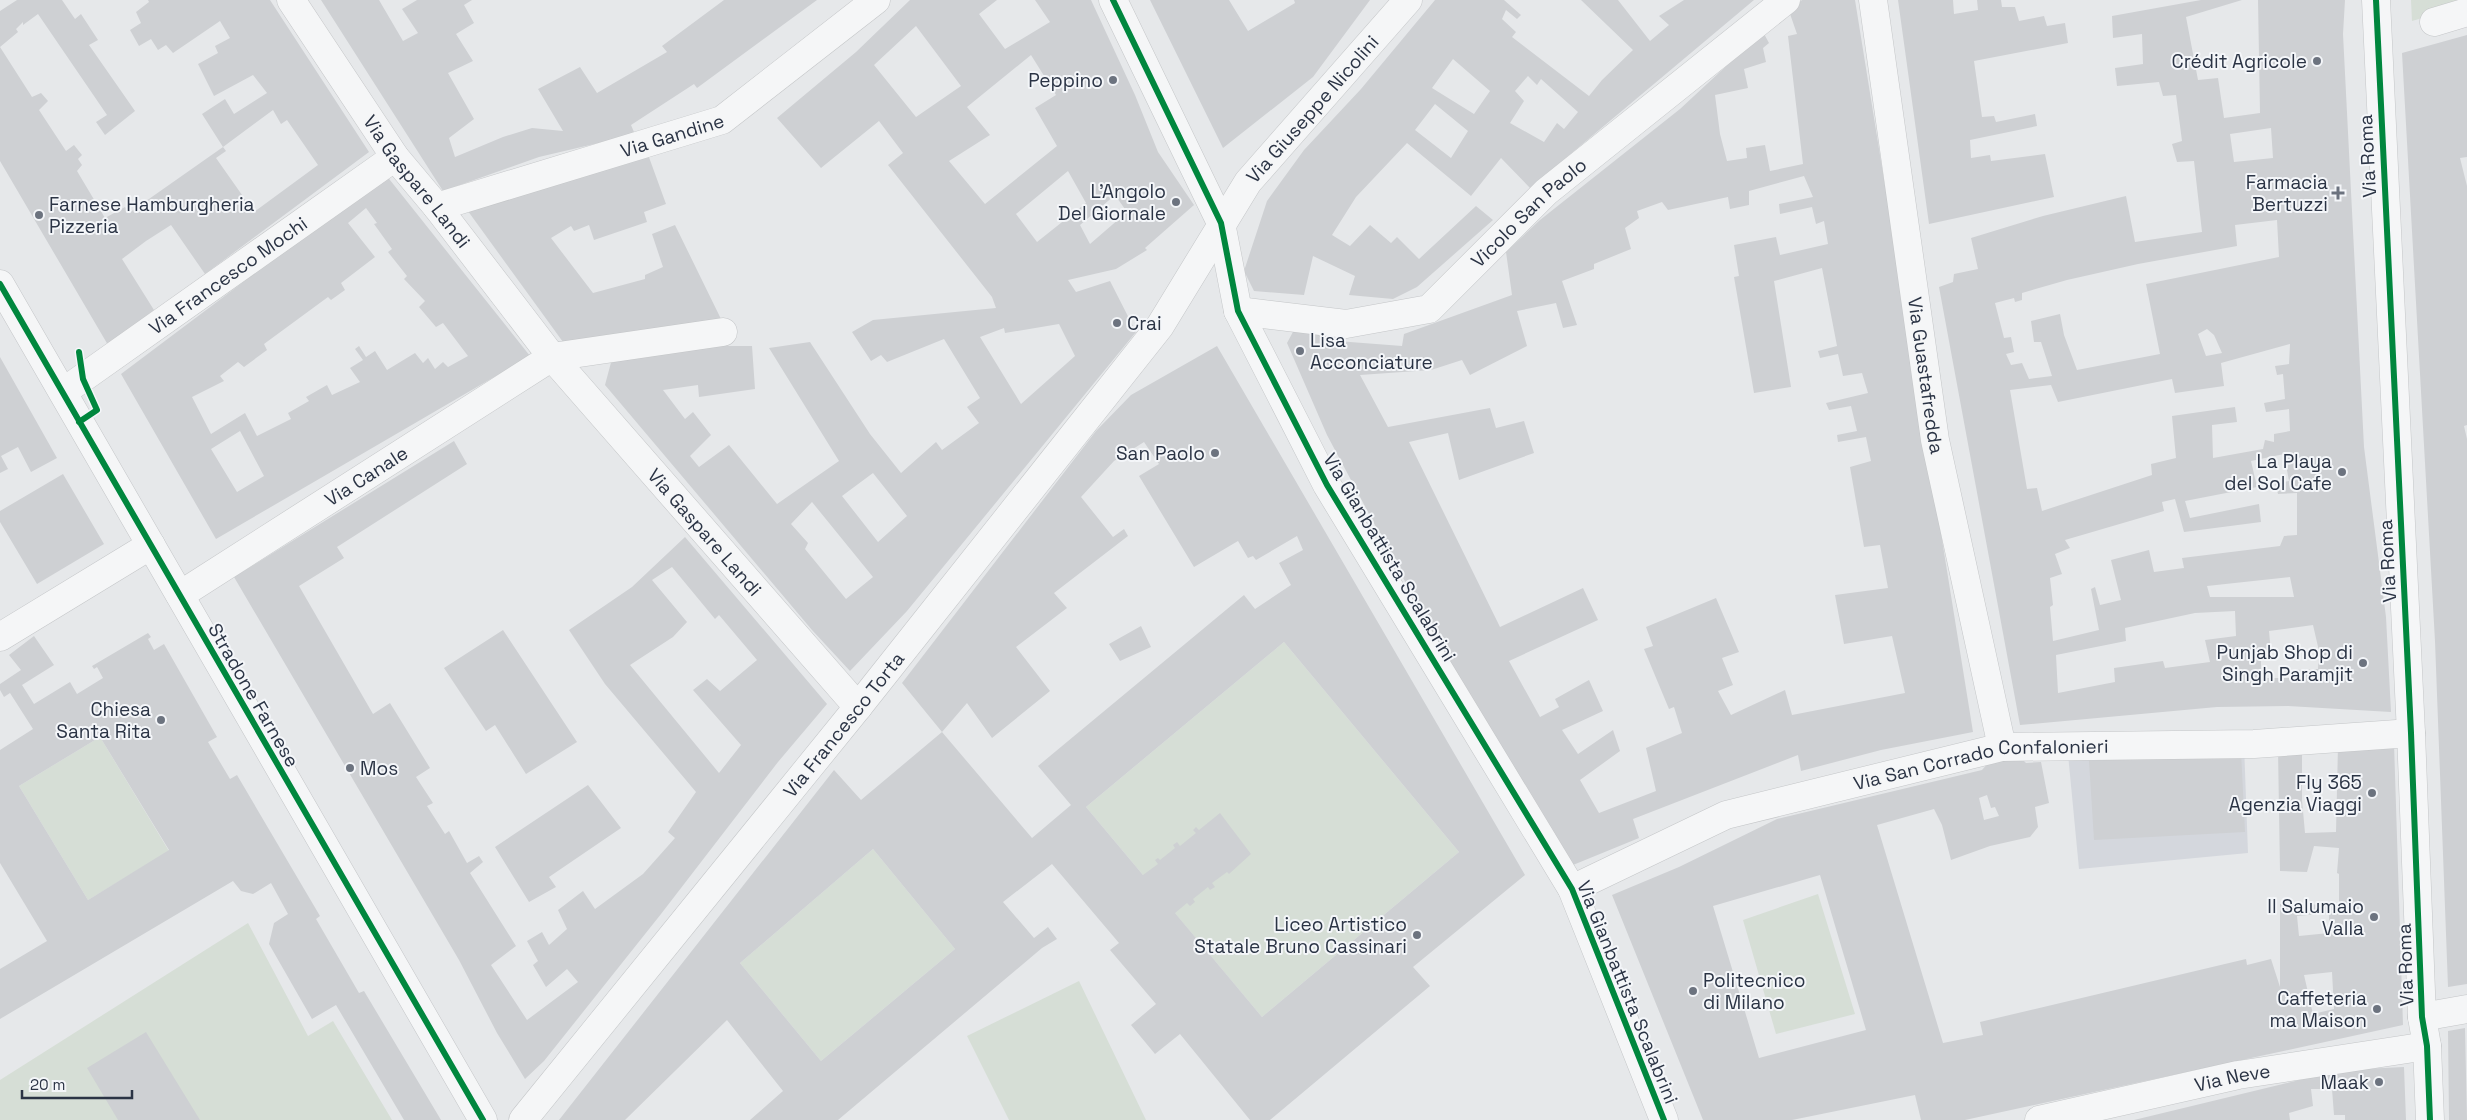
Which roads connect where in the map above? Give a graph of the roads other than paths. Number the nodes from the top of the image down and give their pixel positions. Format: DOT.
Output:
graph roads {
  1 [pos="291,0"];
  2 [pos="876,0"];
  3 [pos="1113,0"];
  4 [pos="1408,0"];
  5 [pos="1786,0"];
  6 [pos="1873,0"];
  7 [pos="2376,0"];
  8 [pos="2467,12"];
  9 [pos="2434,22"];
  10 [pos="395,157"];
  11 [pos="437,207"];
  12 [pos="1222,223"];
  13 [pos="0,284"];
  14 [pos="1238,310"];
  15 [pos="1160,326"];
  16 [pos="723,332"];
  17 [pos="552,357"];
  18 [pos="63,392"];
  19 [pos="151,545"];
  20 [pos="180,595"];
  21 [pos="0,636"];
  22 [pos="858,707"];
  23 [pos="2411,733"];
  24 [pos="2002,747"];
  25 [pos="1572,889"];
  26 [pos="2467,1009"];
  27 [pos="2422,1017"];
  28 [pos="2427,1046"];
  29 [pos="483,1120"];
  30 [pos="523,1120"];
  31 [pos="1664,1120"];
  32 [pos="2039,1120"];
  33 [pos="2430,1120"];
  1 -- 10 [label="street, Via Gaspare Landi"];
  2 -- 11 [label="street, Via Gandine"];
  3 -- 12 [label="street, Via Gianbattista Scalabrini"];
  4 -- 12 [label="street, Via Giuseppe Nicolini"];
  5 -- 14 [label="street, Vicolo San Paolo"];
  6 -- 24 [label="street, Via Guastafredda"];
  7 -- 23 [label="street, Via Roma"];
  8 -- 9 [label="street"];
  10 -- 11 [label="street, Via Gaspare Landi"];
  10 -- 18 [label="street, Via Francesco Mochi"];
  11 -- 17 [label="street, Via Gaspare Landi"];
  12 -- 14 [label="street, Via Gianbattista Scalabrini"];
  12 -- 15 [label="street, Via Giuseppe Nicolini"];
  13 -- 18 [label="street, Stradone Farnese"];
  14 -- 25 [label="street, Via Gianbattista Scalabrini"];
  15 -- 22 [label="street, Via Francesco Torta"];
  16 -- 17 [label="street"];
  17 -- 20 [label="street, Via Canale"];
  17 -- 22 [label="street, Via Gaspare Landi"];
  18 -- 19 [label="street, Stradone Farnese"];
  19 -- 20 [label="street, Stradone Farnese"];
  19 -- 21 [label="street"];
  20 -- 29 [label="street, Stradone Farnese"];
  22 -- 30 [label="street, Via Francesco Torta"];
  23 -- 24 [label="street, Via San Corrado Confalonieri"];
  23 -- 27 [label="street, Via Roma"];
  24 -- 25 [label="street, Via San Corrado Confalonieri"];
  25 -- 31 [label="street, Via Gianbattista Scalabrini"];
  26 -- 27 [label="street"];
  27 -- 28 [label="street, Via Roma"];
  28 -- 32 [label="street, Via Neve"];
  28 -- 33 [label="street, Via Roma"];
}
